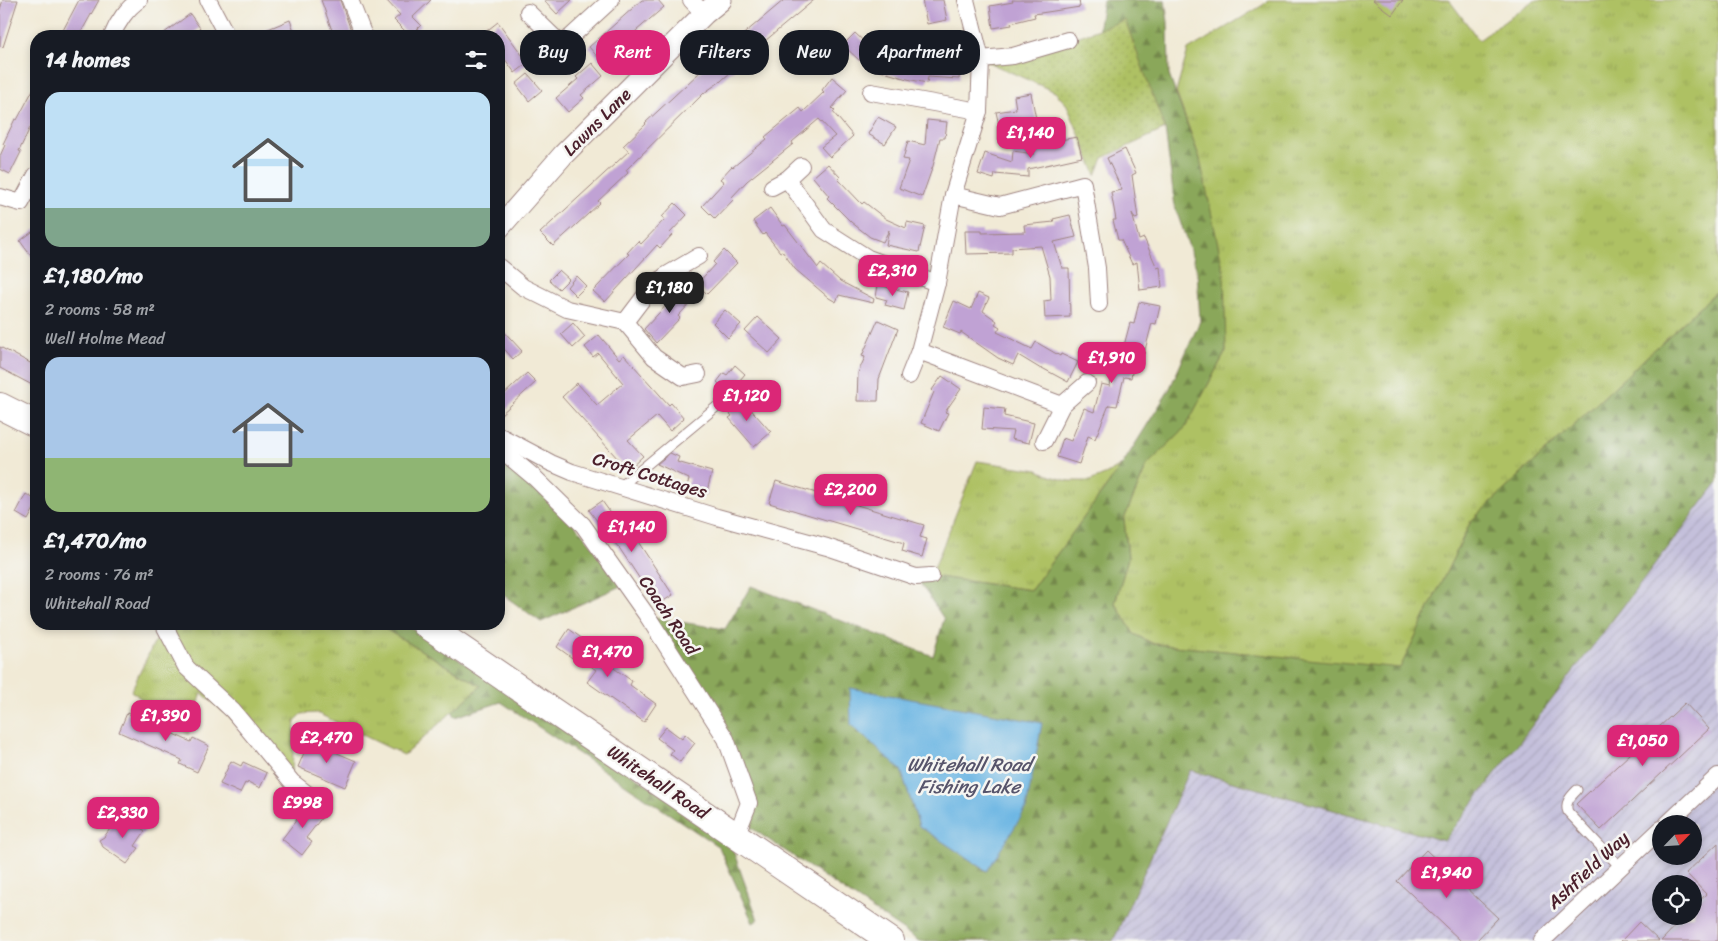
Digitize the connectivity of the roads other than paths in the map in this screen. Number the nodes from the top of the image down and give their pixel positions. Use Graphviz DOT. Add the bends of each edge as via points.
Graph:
graph roads {
  1 [pos="139,0"];
  2 [pos="350,0"];
  3 [pos="611,0"];
  4 [pos="721,0"];
  5 [pos="966,0"];
  6 [pos="211,1"];
  7 [pos="698,7"];
  8 [pos="528,12"];
  9 [pos="114,30"];
  10 [pos="224,30"];
  11 [pos="362,30"];
  12 [pos="1068,40"];
  13 [pos="981,59"];
  14 [pos="871,92"];
  15 [pos="979,111"];
  16 [pos="801,166"];
  17 [pos="787,179"];
  18 [pos="30,186"];
  19 [pos="772,187"];
  20 [pos="953,195"];
  21 [pos="0,197"];
  22 [pos="505,221"];
  23 [pos="700,256"];
  24 [pos="505,272"];
  25 [pos="937,283"];
  26 [pos="1099,304"];
  27 [pos="625,322"];
  28 [pos="919,350"];
  29 [pos="698,374"];
  30 [pos="909,376"];
  31 [pos="1087,383"];
  32 [pos="732,393"];
  33 [pos="1062,405"];
  34 [pos="0,406"];
  35 [pos="30,421"];
  36 [pos="505,439"];
  37 [pos="1044,441"];
  38 [pos="505,453"];
  39 [pos="620,487"];
  40 [pos="931,576"];
  41 [pos="167,630"];
  42 [pos="434,630"];
  43 [pos="1718,776"];
  44 [pos="1577,790"];
  45 [pos="314,799"];
  46 [pos="1677,815"];
  47 [pos="736,836"];
  48 [pos="1652,837"];
  49 [pos="1620,867"];
  50 [pos="890,941"];
  51 [pos="1542,941"];
  1 -- 9 [label="street"];
  2 -- 11 [label="street"];
  3 -- 8 [label="street" via="562,45"];
  4 -- 7 [label="street, Lawns Lane"];
  5 -- 13 [label="street"];
  6 -- 10 [label="street"];
  7 -- 22 [label="street, Lawns Lane"];
  12 -- 13 [label="street" via="1014,56"];
  13 -- 15 [label="street"];
  14 -- 15 [label="street"];
  15 -- 20 [label="street"];
  16 -- 17 [label="street"];
  17 -- 19 [label="street"];
  17 -- 25 [label="street" via="824,230 868,258"];
  18 -- 21 [label="street" via="21,203"];
  20 -- 25 [label="street"];
  20 -- 26 [label="street" via="1000,206 1083,184 1097,268"];
  23 -- 27 [label="street" via="665,276"];
  24 -- 27 [label="street" via="524,287 567,309"];
  25 -- 28 [label="street"];
  27 -- 29 [label="street" via="654,357 683,377"];
  28 -- 30 [label="street"];
  28 -- 33 [label="street"];
  31 -- 33 [label="street"];
  32 -- 39 [label="lane"];
  33 -- 37 [label="street"];
  34 -- 35 [label="main road"];
  36 -- 39 [label="street, Croft Cottages" via="572,472"];
  38 -- 47 [label="street, Coach Road" via="583,525 726,738 748,803"];
  39 -- 40 [label="street, Croft Cottages" via="827,547 916,577"];
  41 -- 45 [label="street" via="186,667 232,711 292,782"];
  42 -- 47 [label="main road, Whitehall Road"];
  43 -- 46 [label="street"];
  44 -- 49 [label="lane" via="1567,803 1568,812"];
  47 -- 50 [label="main road, Whitehall Road"];
  48 -- 49 [label="street, Ashfield Way"];
  49 -- 51 [label="street, Ashfield Way"];
}
